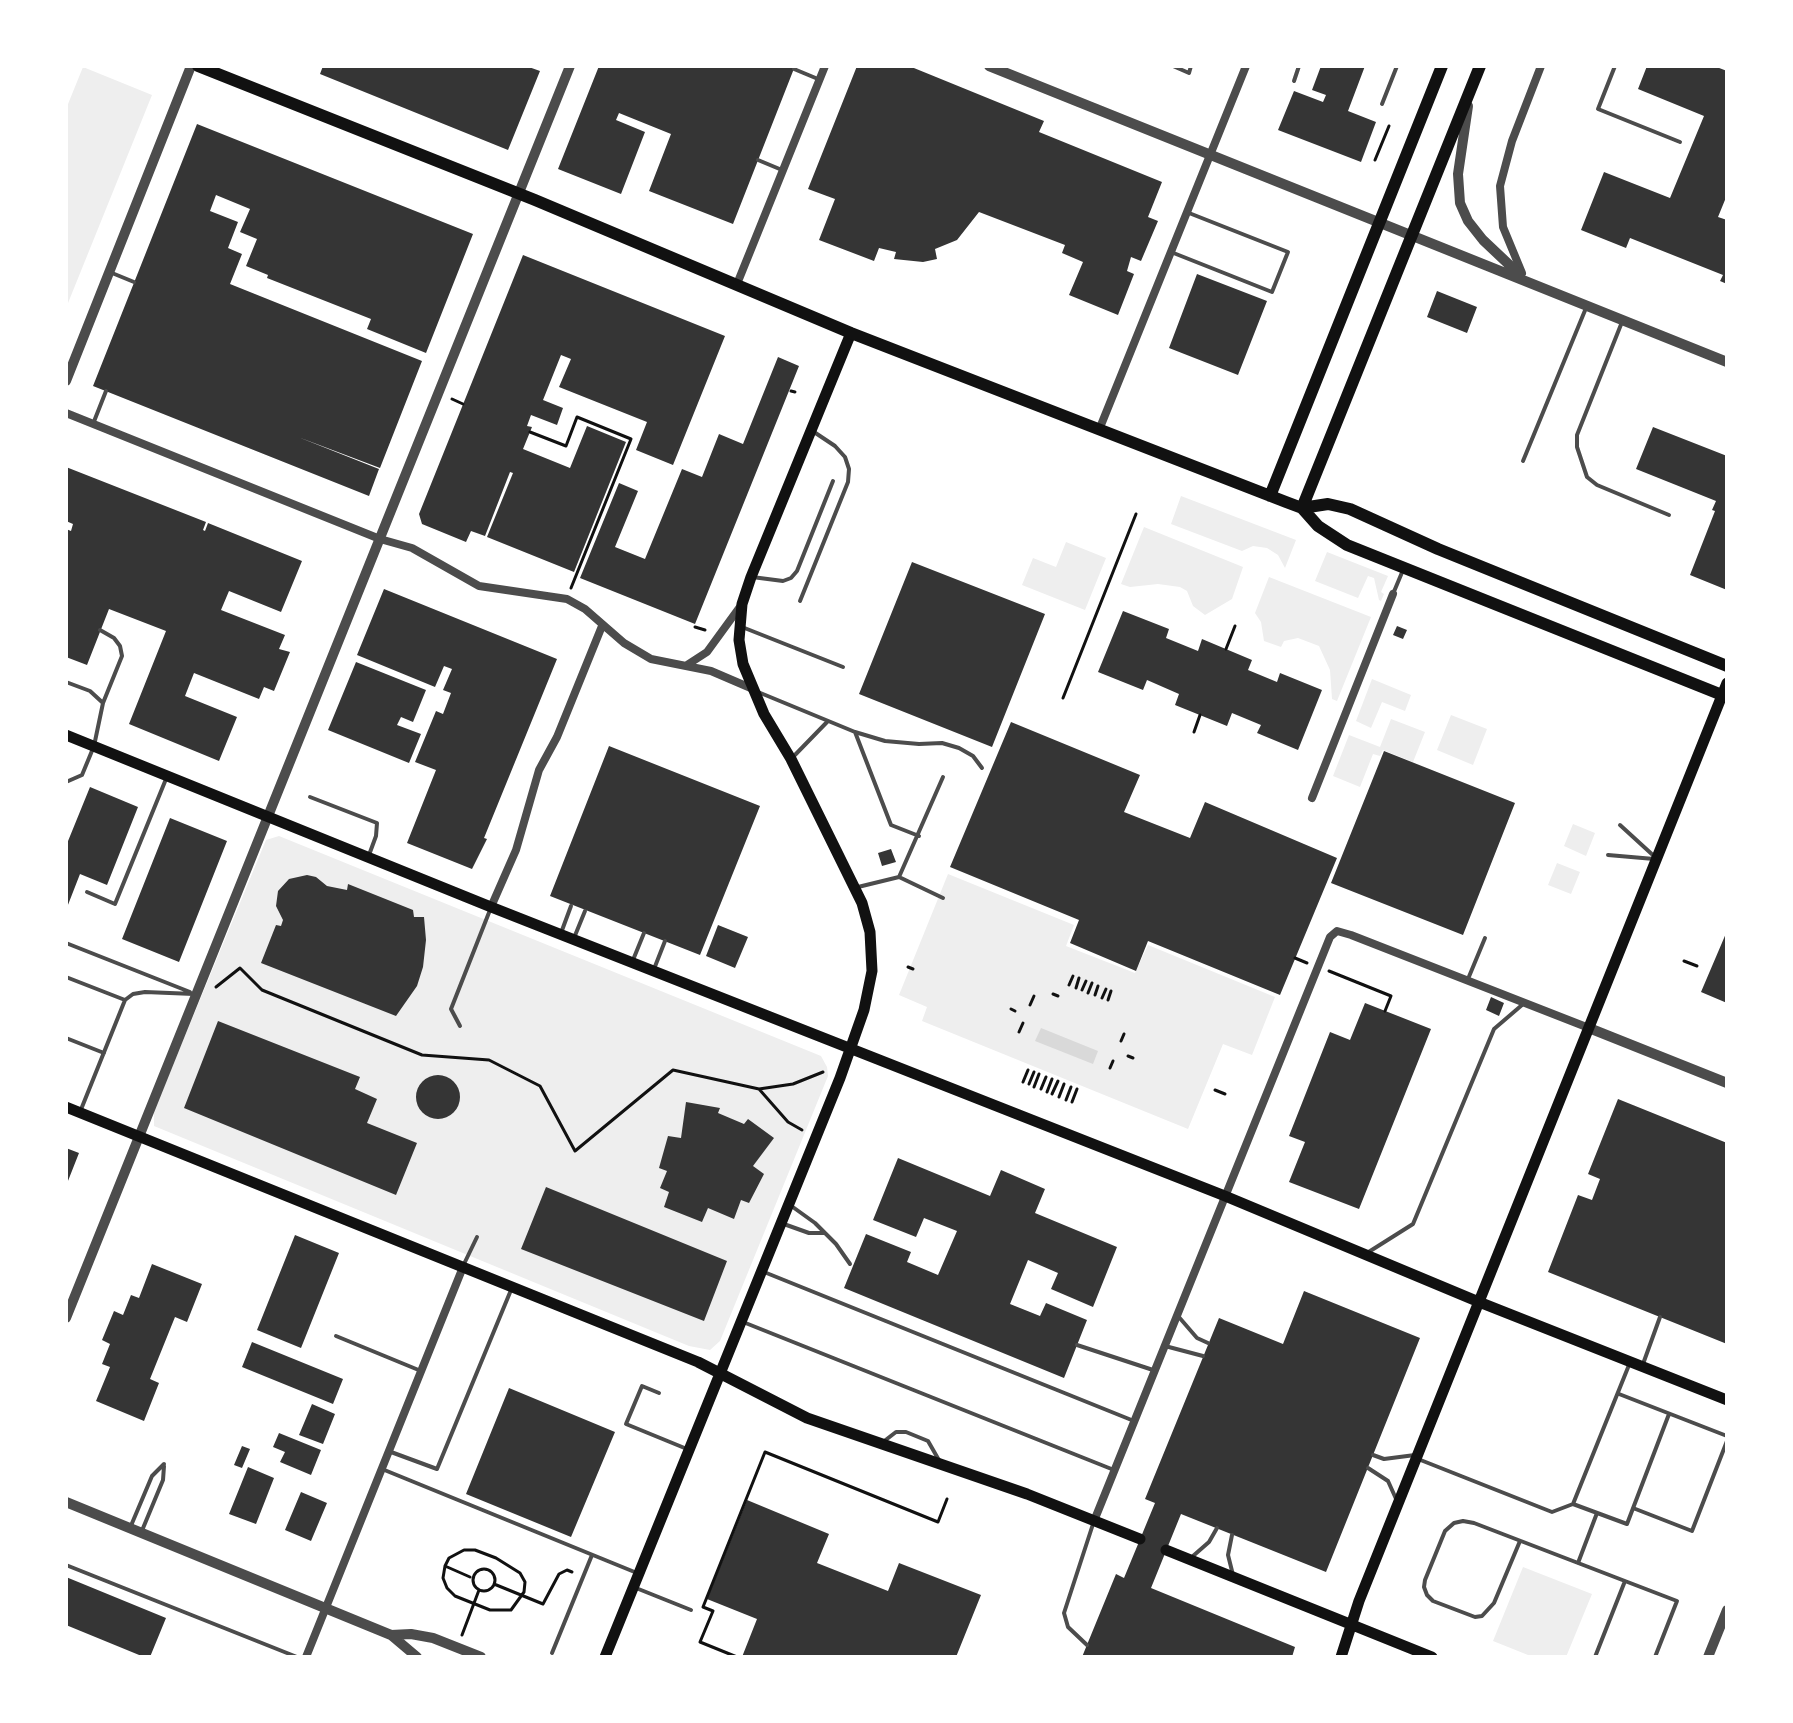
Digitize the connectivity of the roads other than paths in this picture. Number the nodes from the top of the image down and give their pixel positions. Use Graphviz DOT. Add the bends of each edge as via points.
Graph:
graph roads {
  1 [pos="191,66"];
  2 [pos="198,66"];
  3 [pos="570,66"];
  4 [pos="989,66"];
  5 [pos="1173,66"];
  6 [pos="1191,66"];
  7 [pos="1246,66"];
  8 [pos="1299,66"];
  9 [pos="1397,66"];
  10 [pos="1442,66"];
  11 [pos="1480,66"];
  12 [pos="1541,66"];
  13 [pos="1615,66"];
  14 [pos="823,67"];
  15 [pos="794,69"];
  16 [pos="820,80"];
  17 [pos="1294,81"];
  18 [pos="1471,90"];
  19 [pos="1382,104"];
  20 [pos="1680,142"];
  21 [pos="1210,154"];
  22 [pos="758,160"];
  23 [pos="783,171"];
  24 [pos="518,193"];
  25 [pos="1186,212"];
  26 [pos="1380,222"];
  27 [pos="1413,235"];
  28 [pos="1170,252"];
  29 [pos="110,272"];
  30 [pos="1527,281"];
  31 [pos="134,282"];
  32 [pos="737,284"];
  33 [pos="1587,305"];
  34 [pos="1623,320"];
  35 [pos="851,333"];
  36 [pos="1727,362"];
  37 [pos="66,381"];
  38 [pos="106,391"];
  39 [pos="66,413"];
  40 [pos="93,424"];
  41 [pos="812,430"];
  42 [pos="1099,430"];
  43 [pos="1523,461"];
  44 [pos="833,481"];
  45 [pos="1270,496"];
  46 [pos="1302,508"];
  47 [pos="1669,515"];
  48 [pos="380,539"];
  49 [pos="1403,568"];
  50 [pos="751,577"];
  51 [pos="1393,594"];
  52 [pos="800,601"];
  53 [pos="742,604"];
  54 [pos="602,626"];
  55 [pos="740,627"];
  56 [pos="100,630"];
  57 [pos="687,665"];
  58 [pos="1727,666"];
  59 [pos="843,667"];
  60 [pos="66,682"];
  61 [pos="753,689"];
  62 [pos="1725,692"];
  63 [pos="103,703"];
  64 [pos="828,721"];
  65 [pos="855,732"];
  66 [pos="66,735"];
  67 [pos="94,746"];
  68 [pos="791,759"];
  69 [pos="982,768"];
  70 [pos="167,776"];
  71 [pos="943,777"];
  72 [pos="66,782"];
  73 [pos="310,797"];
  74 [pos="1312,798"];
  75 [pos="268,817"];
  76 [pos="1620,825"];
  77 [pos="919,836"];
  78 [pos="1608,855"];
  79 [pos="368,857"];
  80 [pos="1656,859"];
  81 [pos="899,877"];
  82 [pos="855,887"];
  83 [pos="87,892"];
  84 [pos="943,898"];
  85 [pos="571,906"];
  86 [pos="491,907"];
  87 [pos="585,911"];
  88 [pos="644,933"];
  89 [pos="560,935"];
  90 [pos="1485,938"];
  91 [pos="573,940"];
  92 [pos="665,941"];
  93 [pos="66,943"];
  94 [pos="631,963"];
  95 [pos="653,971"];
  96 [pos="66,977"];
  97 [pos="1467,981"];
  98 [pos="196,995"];
  99 [pos="125,1000"];
  100 [pos="1524,1003"];
  101 [pos="460,1026"];
  102 [pos="1589,1028"];
  103 [pos="66,1038"];
  104 [pos="850,1050"];
  105 [pos="104,1053"];
  106 [pos="1727,1083"];
  107 [pos="66,1107"];
  108 [pos="80,1113"];
  109 [pos="139,1137"];
  110 [pos="1225,1196"];
  111 [pos="789,1204"];
  112 [pos="781,1223"];
  113 [pos="825,1233"];
  114 [pos="477,1237"];
  115 [pos="1364,1254"];
  116 [pos="850,1264"];
  117 [pos="463,1267"];
  118 [pos="762,1271"];
  119 [pos="513,1287"];
  120 [pos="1479,1302"];
  121 [pos="1177,1315"];
  122 [pos="1660,1317"];
  123 [pos="66,1318"];
  124 [pos="741,1322"];
  125 [pos="336,1336"];
  126 [pos="1208,1343"];
  127 [pos="1077,1345"];
  128 [pos="1165,1346"];
  129 [pos="1203,1356"];
  130 [pos="1636,1364"];
  131 [pos="421,1371"];
  132 [pos="1155,1371"];
  133 [pos="720,1373"];
  134 [pos="659,1393"];
  135 [pos="1619,1394"];
  136 [pos="1727,1400"];
  137 [pos="1669,1414"];
  138 [pos="1135,1421"];
  139 [pos="1727,1438"];
  140 [pos="881,1444"];
  141 [pos="689,1450"];
  142 [pos="389,1451"];
  143 [pos="1373,1455"];
  144 [pos="1417,1457"];
  145 [pos="941,1464"];
  146 [pos="1368,1468"];
  147 [pos="381,1469"];
  148 [pos="1115,1470"];
  149 [pos="66,1502"];
  150 [pos="1398,1503"];
  151 [pos="1573,1504"];
  152 [pos="1633,1508"];
  153 [pos="1597,1513"];
  154 [pos="1094,1521"];
  155 [pos="1217,1528"];
  156 [pos="135,1531"];
  157 [pos="1232,1535"];
  158 [pos="1140,1539"];
  159 [pos="1520,1541"];
  160 [pos="1166,1550"];
  161 [pos="592,1554"];
  162 [pos="1188,1559"];
  163 [pos="1578,1563"];
  164 [pos="66,1565"];
  165 [pos="639,1573"];
  166 [pos="1233,1577"];
  167 [pos="1625,1581"];
  168 [pos="634,1587"];
  169 [pos="325,1608"];
  170 [pos="691,1610"];
  171 [pos="1727,1610"];
  172 [pos="1352,1625"];
  173 [pos="391,1635"];
  174 [pos="1087,1645"];
  175 [pos="552,1653"];
  176 [pos="297,1657"];
  177 [pos="306,1657"];
  178 [pos="417,1657"];
  179 [pos="481,1657"];
  180 [pos="605,1657"];
  181 [pos="1341,1657"];
  182 [pos="1432,1657"];
  183 [pos="1595,1657"];
  184 [pos="1655,1657"];
  185 [pos="1708,1657"];
  1 -- 29 [label="street"];
  2 -- 24 [label="main road"];
  3 -- 24 [label="street"];
  4 -- 21 [label="street"];
  5 -- 6 [label="lane" via="1189,73"];
  7 -- 21 [label="street"];
  8 -- 17 [label="lane"];
  9 -- 19 [label="lane"];
  10 -- 26 [label="main road"];
  11 -- 18 [label="main road"];
  12 -- 30 [label="street" via="1500,186 1504,233"];
  13 -- 20 [label="lane" via="1598,109"];
  14 -- 16 [label="street"];
  15 -- 16 [label="lane"];
  16 -- 23 [label="street"];
  18 -- 27 [label="main road"];
  18 -- 30 [label="street" via="1458,174 1460,203 1483,240"];
  21 -- 25 [label="street"];
  21 -- 26 [label="street"];
  22 -- 23 [label="lane"];
  23 -- 32 [label="street"];
  24 -- 32 [label="main road"];
  24 -- 48 [label="street"];
  25 -- 28 [label="street"];
  25 -- 28 [label="lane" via="1288,252 1272,292"];
  26 -- 27 [label="street"];
  26 -- 45 [label="main road"];
  27 -- 30 [label="street"];
  27 -- 46 [label="main road"];
  28 -- 42 [label="street"];
  29 -- 31 [label="lane"];
  29 -- 37 [label="street"];
  30 -- 33 [label="street"];
  32 -- 35 [label="main road"];
  33 -- 34 [label="street"];
  33 -- 43 [label="lane"];
  34 -- 36 [label="street"];
  34 -- 47 [label="lane" via="1577,435 1577,447 1587,477 1597,485"];
  35 -- 41 [label="main road"];
  35 -- 42 [label="main road"];
  38 -- 40 [label="lane"];
  39 -- 40 [label="street"];
  40 -- 48 [label="street"];
  41 -- 50 [label="main road"];
  41 -- 52 [label="lane" via="835,446 849,469"];
  42 -- 45 [label="main road"];
  44 -- 50 [label="lane" via="797,571 783,581"];
  45 -- 46 [label="main road"];
  46 -- 49 [label="main road" via="1336,540"];
  46 -- 58 [label="main road" via="1328,504 1350,509"];
  48 -- 54 [label="street" via="412,548 479,586 567,599"];
  48 -- 75 [label="street"];
  49 -- 51 [label="lane"];
  49 -- 62 [label="main road"];
  50 -- 53 [label="main road"];
  51 -- 74 [label="street"];
  53 -- 55 [label="main road"];
  53 -- 57 [label="street" via="707,652"];
  54 -- 57 [label="street" via="651,659"];
  54 -- 86 [label="street" via="539,770 516,850"];
  55 -- 59 [label="lane"];
  55 -- 61 [label="main road" via="743,664"];
  56 -- 63 [label="lane" via="114,638 122,656"];
  57 -- 61 [label="street"];
  60 -- 63 [label="lane" via="90,691"];
  61 -- 64 [label="lane"];
  61 -- 68 [label="main road"];
  62 -- 80 [label="main road"];
  63 -- 67 [label="lane"];
  64 -- 65 [label="lane"];
  64 -- 68 [label="lane"];
  65 -- 69 [label="lane" via="885,741 942,743 973,756"];
  65 -- 77 [label="lane" via="891,825"];
  66 -- 67 [label="main road"];
  67 -- 70 [label="main road"];
  67 -- 72 [label="lane" via="82,775"];
  68 -- 82 [label="main road"];
  70 -- 75 [label="main road"];
  70 -- 83 [label="lane" via="115,904"];
  71 -- 77 [label="lane"];
  73 -- 79 [label="lane" via="377,823"];
  75 -- 79 [label="main road"];
  75 -- 98 [label="street"];
  76 -- 80 [label="lane"];
  77 -- 81 [label="lane"];
  78 -- 80 [label="lane"];
  79 -- 86 [label="main road"];
  80 -- 102 [label="main road"];
  81 -- 82 [label="lane"];
  81 -- 84 [label="lane"];
  82 -- 104 [label="main road" via="870,932 872,971"];
  85 -- 89 [label="lane"];
  86 -- 89 [label="main road"];
  86 -- 101 [label="lane" via="451,1009"];
  87 -- 91 [label="lane"];
  88 -- 94 [label="lane"];
  89 -- 91 [label="main road"];
  90 -- 97 [label="lane"];
  91 -- 94 [label="main road"];
  92 -- 95 [label="lane"];
  93 -- 98 [label="lane"];
  94 -- 95 [label="main road"];
  95 -- 104 [label="main road"];
  96 -- 99 [label="lane"];
  97 -- 100 [label="street"];
  97 -- 110 [label="street" via="1337,931 1330,937"];
  98 -- 99 [label="lane" via="145,992"];
  98 -- 109 [label="street"];
  99 -- 105 [label="lane"];
  100 -- 102 [label="street"];
  100 -- 115 [label="lane" via="1494,1029 1413,1224"];
  102 -- 106 [label="street"];
  102 -- 120 [label="main road"];
  103 -- 105 [label="lane"];
  104 -- 110 [label="main road"];
  104 -- 111 [label="main road"];
  105 -- 108 [label="lane"];
  107 -- 108 [label="main road"];
  108 -- 109 [label="main road"];
  109 -- 117 [label="main road"];
  109 -- 123 [label="street"];
  110 -- 115 [label="main road"];
  110 -- 121 [label="street"];
  111 -- 112 [label="main road"];
  111 -- 113 [label="lane"];
  112 -- 113 [label="lane"];
  112 -- 118 [label="main road"];
  113 -- 116 [label="lane"];
  114 -- 117 [label="lane"];
  115 -- 120 [label="main road"];
  117 -- 119 [label="main road"];
  117 -- 131 [label="street"];
  118 -- 124 [label="main road"];
  118 -- 138 [label="lane"];
  119 -- 133 [label="main road"];
  119 -- 142 [label="lane" via="437,1469"];
  120 -- 130 [label="main road"];
  120 -- 144 [label="main road"];
  121 -- 126 [label="lane"];
  121 -- 128 [label="street"];
  122 -- 130 [label="lane"];
  124 -- 133 [label="main road"];
  124 -- 148 [label="lane"];
  125 -- 131 [label="lane"];
  127 -- 132 [label="lane"];
  128 -- 129 [label="lane"];
  128 -- 132 [label="street"];
  130 -- 135 [label="lane"];
  130 -- 136 [label="main road"];
  131 -- 142 [label="street"];
  132 -- 138 [label="street"];
  133 -- 140 [label="main road" via="807,1418"];
  133 -- 141 [label="main road"];
  134 -- 141 [label="lane" via="642,1386 626,1424"];
  135 -- 137 [label="lane"];
  135 -- 151 [label="lane"];
  137 -- 139 [label="lane"];
  137 -- 152 [label="lane"];
  138 -- 148 [label="street"];
  139 -- 152 [label="lane" via="1692,1531"];
  140 -- 145 [label="main road"];
  140 -- 145 [label="lane" via="896,1432 906,1432 928,1441"];
  141 -- 165 [label="main road"];
  142 -- 147 [label="street"];
  143 -- 144 [label="lane"];
  144 -- 150 [label="main road"];
  144 -- 151 [label="lane" via="1552,1512"];
  145 -- 154 [label="main road"];
  146 -- 150 [label="lane" via="1388,1481"];
  147 -- 161 [label="lane"];
  147 -- 169 [label="street"];
  148 -- 154 [label="street"];
  149 -- 156 [label="street"];
  150 -- 172 [label="main road"];
  151 -- 153 [label="lane"];
  152 -- 153 [label="lane" via="1627,1524"];
  153 -- 163 [label="lane"];
  154 -- 158 [label="main road"];
  154 -- 174 [label="lane" via="1064,1613 1068,1627"];
  155 -- 162 [label="lane"];
  156 -- 156 [label="lane" via="163,1480 164,1464 152,1476"];
  156 -- 169 [label="street"];
  157 -- 166 [label="lane" via="1228,1555"];
  159 -- 159 [label="lane" via="1494,1603 1482,1616 1427,1595 1425,1580 1445,1531 1454,1523 1474,1523"];
  159 -- 163 [label="lane"];
  160 -- 162 [label="main road"];
  161 -- 165 [label="lane"];
  161 -- 175 [label="lane"];
  162 -- 166 [label="main road"];
  163 -- 167 [label="lane"];
  164 -- 176 [label="lane"];
  165 -- 168 [label="main road"];
  166 -- 172 [label="main road"];
  167 -- 183 [label="lane"];
  167 -- 184 [label="lane" via="1677,1601"];
  168 -- 170 [label="lane"];
  168 -- 180 [label="main road"];
  169 -- 173 [label="street"];
  169 -- 177 [label="street"];
  171 -- 185 [label="street"];
  172 -- 181 [label="main road"];
  172 -- 182 [label="main road"];
  173 -- 178 [label="street"];
  173 -- 179 [label="street" via="433,1638"];
}
